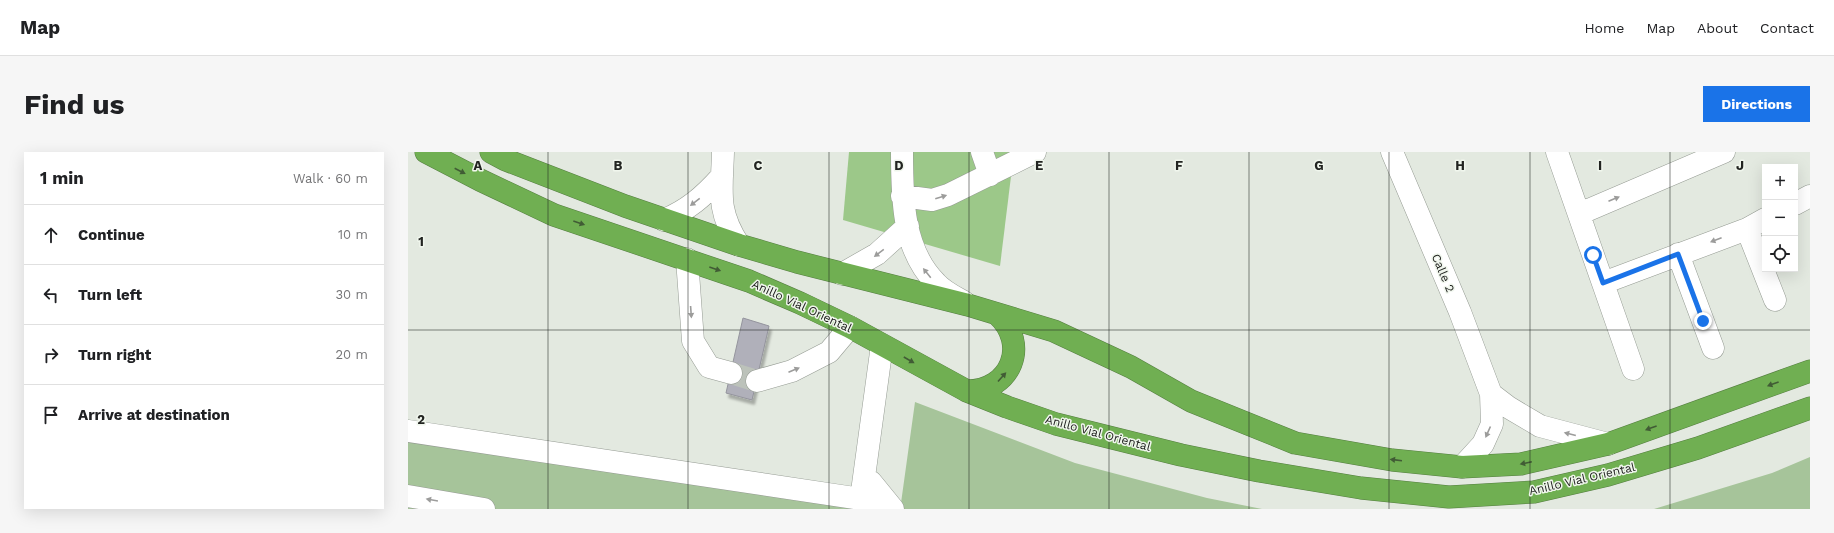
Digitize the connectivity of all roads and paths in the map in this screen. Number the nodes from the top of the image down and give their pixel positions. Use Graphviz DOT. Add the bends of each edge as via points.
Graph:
graph roads {
  1 [pos="426,152"];
  2 [pos="491,152"];
  3 [pos="723,152"];
  4 [pos="902,152"];
  5 [pos="982,152"];
  6 [pos="1035,152"];
  7 [pos="1392,152"];
  8 [pos="1557,152"];
  9 [pos="1724,152"];
  10 [pos="990,175"];
  11 [pos="721,177"];
  12 [pos="902,196"];
  13 [pos="1810,196"];
  14 [pos="1798,202"];
  15 [pos="1579,214"];
  16 [pos="664,220"];
  17 [pos="1756,224"];
  18 [pos="908,226"];
  19 [pos="739,245"];
  20 [pos="1678,254"];
  21 [pos="687,259"];
  22 [pos="842,274"];
  23 [pos="1603,283"];
  24 [pos="1775,300"];
  25 [pos="968,305"];
  26 [pos="997,314"];
  27 [pos="850,327"];
  28 [pos="882,345"];
  29 [pos="1713,348"];
  30 [pos="1633,369"];
  31 [pos="1810,371"];
  32 [pos="731,373"];
  33 [pos="757,381"];
  34 [pos="967,391"];
  35 [pos="1491,394"];
  36 [pos="1810,408"];
  37 [pos="408,430"];
  38 [pos="1608,444"];
  39 [pos="1462,467"];
  40 [pos="408,496"];
  41 [pos="875,503"];
  42 [pos="484,509"];
  1 -- 21 [label="highway, Anillo Vial Oriental, one-way" via="554,215"];
  2 -- 16 [label="highway"];
  3 -- 11 [label="street"];
  4 -- 12 [label="street"];
  5 -- 10 [label="street"];
  6 -- 10 [label="street"];
  7 -- 35 [label="street, Calle 2" via="1460,312"];
  8 -- 15 [label="street"];
  15 -- 9 [label="street, one-way"];
  12 -- 10 [label="street, one-way" via="932,200"];
  11 -- 16 [label="street, one-way" via="702,198"];
  11 -- 19 [label="street" via="722,210"];
  12 -- 18 [label="street"];
  13 -- 14 [label="street"];
  15 -- 23 [label="street"];
  16 -- 19 [label="highway"];
  17 -- 20 [label="street, one-way"];
  17 -- 24 [label="street"];
  18 -- 22 [label="street, one-way" via="877,254"];
  25 -- 18 [label="street, one-way" via="937,285 924,270 911,242"];
  19 -- 22 [label="highway"];
  20 -- 23 [label="street"];
  20 -- 29 [label="street"];
  21 -- 27 [label="highway, Anillo Vial Oriental, one-way" via="749,281"];
  21 -- 32 [label="street, one-way" via="693,341 709,367"];
  22 -- 25 [label="highway"];
  23 -- 30 [label="street"];
  25 -- 26 [label="highway"];
  34 -- 26 [label="highway, one-way" via="982,390 996,383 1011,364 1014,348 1011,333"];
  39 -- 26 [label="highway, one-way" via="1392,460 1295,443 1190,401 1131,367 1054,331"];
  27 -- 28 [label="highway, Anillo Vial Oriental"];
  33 -- 27 [label="street, one-way" via="792,371 829,352"];
  28 -- 34 [label="highway, Anillo Vial Oriental, one-way"];
  28 -- 41 [label="street" via="865,473"];
  31 -- 38 [label="highway, one-way"];
  34 -- 36 [label="highway, Anillo Vial Oriental" via="1056,424 1189,456 1258,471 1361,488 1449,497 1534,492 1608,475 1698,448"];
  38 -- 35 [label="street, one-way" via="1540,426"];
  35 -- 39 [label="street, Calle 2, one-way" via="1492,424 1483,444"];
  37 -- 41 [label="street"];
  38 -- 39 [label="highway, one-way" via="1521,464"];
  42 -- 40 [label="street, one-way"];
}
